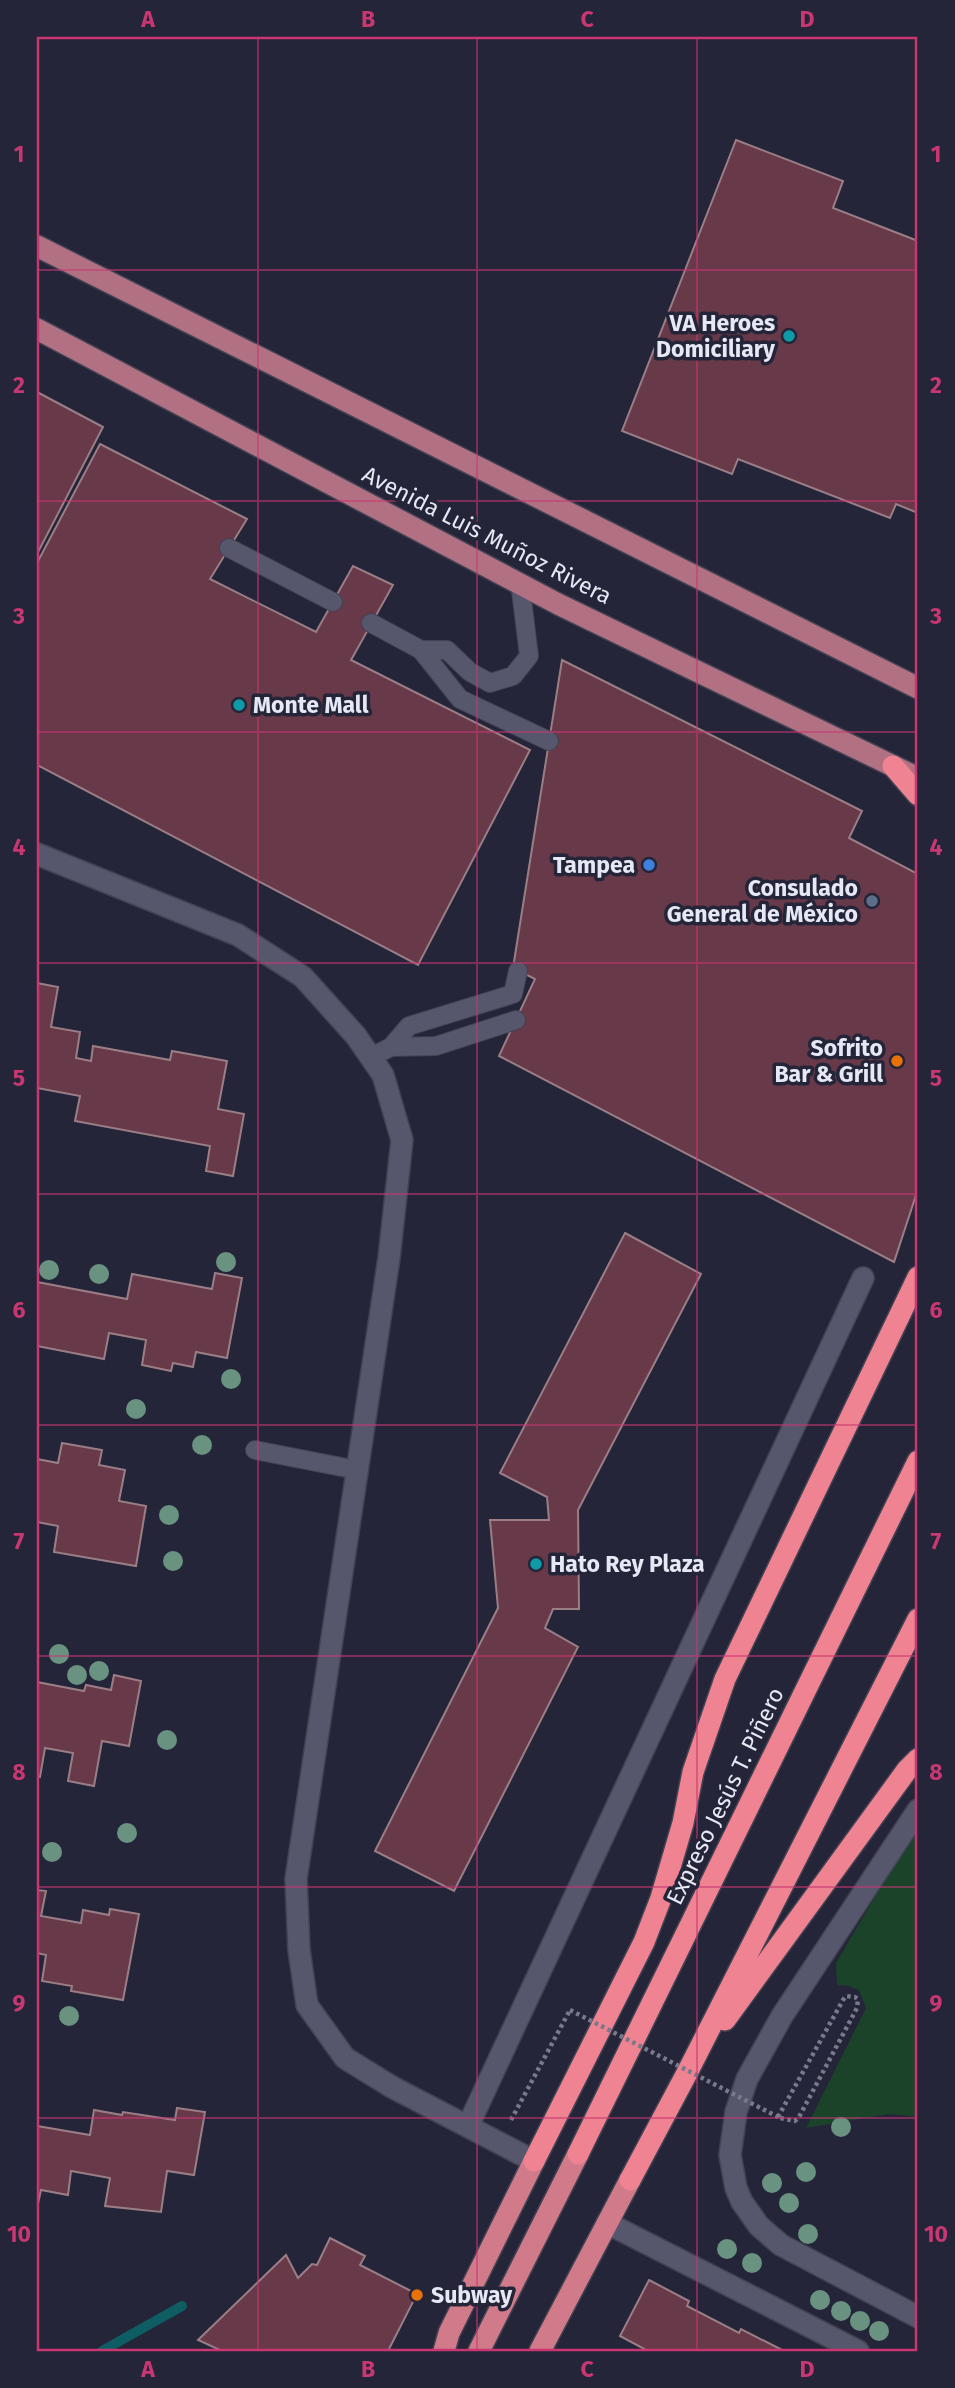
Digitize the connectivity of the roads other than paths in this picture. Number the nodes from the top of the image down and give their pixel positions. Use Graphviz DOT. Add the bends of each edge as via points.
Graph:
graph roads {
  1 [pos="37,246"];
  2 [pos="37,329"];
  3 [pos="229,548"];
  4 [pos="520,583"];
  5 [pos="333,602"];
  6 [pos="371,623"];
  7 [pos="421,650"];
  8 [pos="918,688"];
  9 [pos="549,741"];
  10 [pos="893,766"];
  11 [pos="918,778"];
  12 [pos="918,795"];
  13 [pos="37,854"];
  14 [pos="518,971"];
  15 [pos="516,1020"];
  16 [pos="391,1047"];
  17 [pos="371,1057"];
  18 [pos="918,1278"];
  19 [pos="863,1279"];
  20 [pos="254,1450"];
  21 [pos="918,1461"];
  22 [pos="357,1470"];
  23 [pos="918,1619"];
  24 [pos="918,1759"];
  25 [pos="918,1810"];
  26 [pos="687,2073"];
  27 [pos="468,2126"];
  28 [pos="534,2161"];
  29 [pos="607,2223"];
  30 [pos="918,2318"];
  31 [pos="444,2351"];
  32 [pos="479,2351"];
  33 [pos="540,2351"];
  34 [pos="858,2351"];
  1 -- 8 [label="main road"];
  2 -- 4 [label="main road, Avenida Luis Muñoz Rivera"];
  3 -- 5 [label="lane"];
  4 -- 7 [label="lane" via="529,656 513,676 490,683 447,650"];
  4 -- 10 [label="main road, Avenida Luis Muñoz Rivera"];
  6 -- 7 [label="lane"];
  7 -- 9 [label="lane" via="460,699"];
  10 -- 11 [label="main road, Avenida Luis Muñoz Rivera"];
  10 -- 12 [label="highway"];
  13 -- 17 [label="street" via="238,934 303,977"];
  14 -- 16 [label="lane" via="513,994 410,1027"];
  15 -- 16 [label="lane" via="436,1046"];
  16 -- 17 [label="lane"];
  17 -- 22 [label="street" via="383,1075 402,1140"];
  18 -- 28 [label="highway" via="725,1679 644,1942"];
  19 -- 27 [label="street"];
  20 -- 22 [label="lane"];
  21 -- 32 [label="highway, Expreso Jesús T. Piñero"];
  22 -- 27 [label="street" via="296,1879 306,2006 345,2059"];
  23 -- 26 [label="highway"];
  24 -- 26 [label="highway"];
  25 -- 30 [label="street" via="782,2016 747,2079 736,2112 730,2155 736,2188 759,2226 781,2245"];
  26 -- 29 [label="highway"];
  27 -- 28 [label="street"];
  28 -- 31 [label="highway"];
  29 -- 33 [label="highway"];
  29 -- 34 [label="street"];
}
